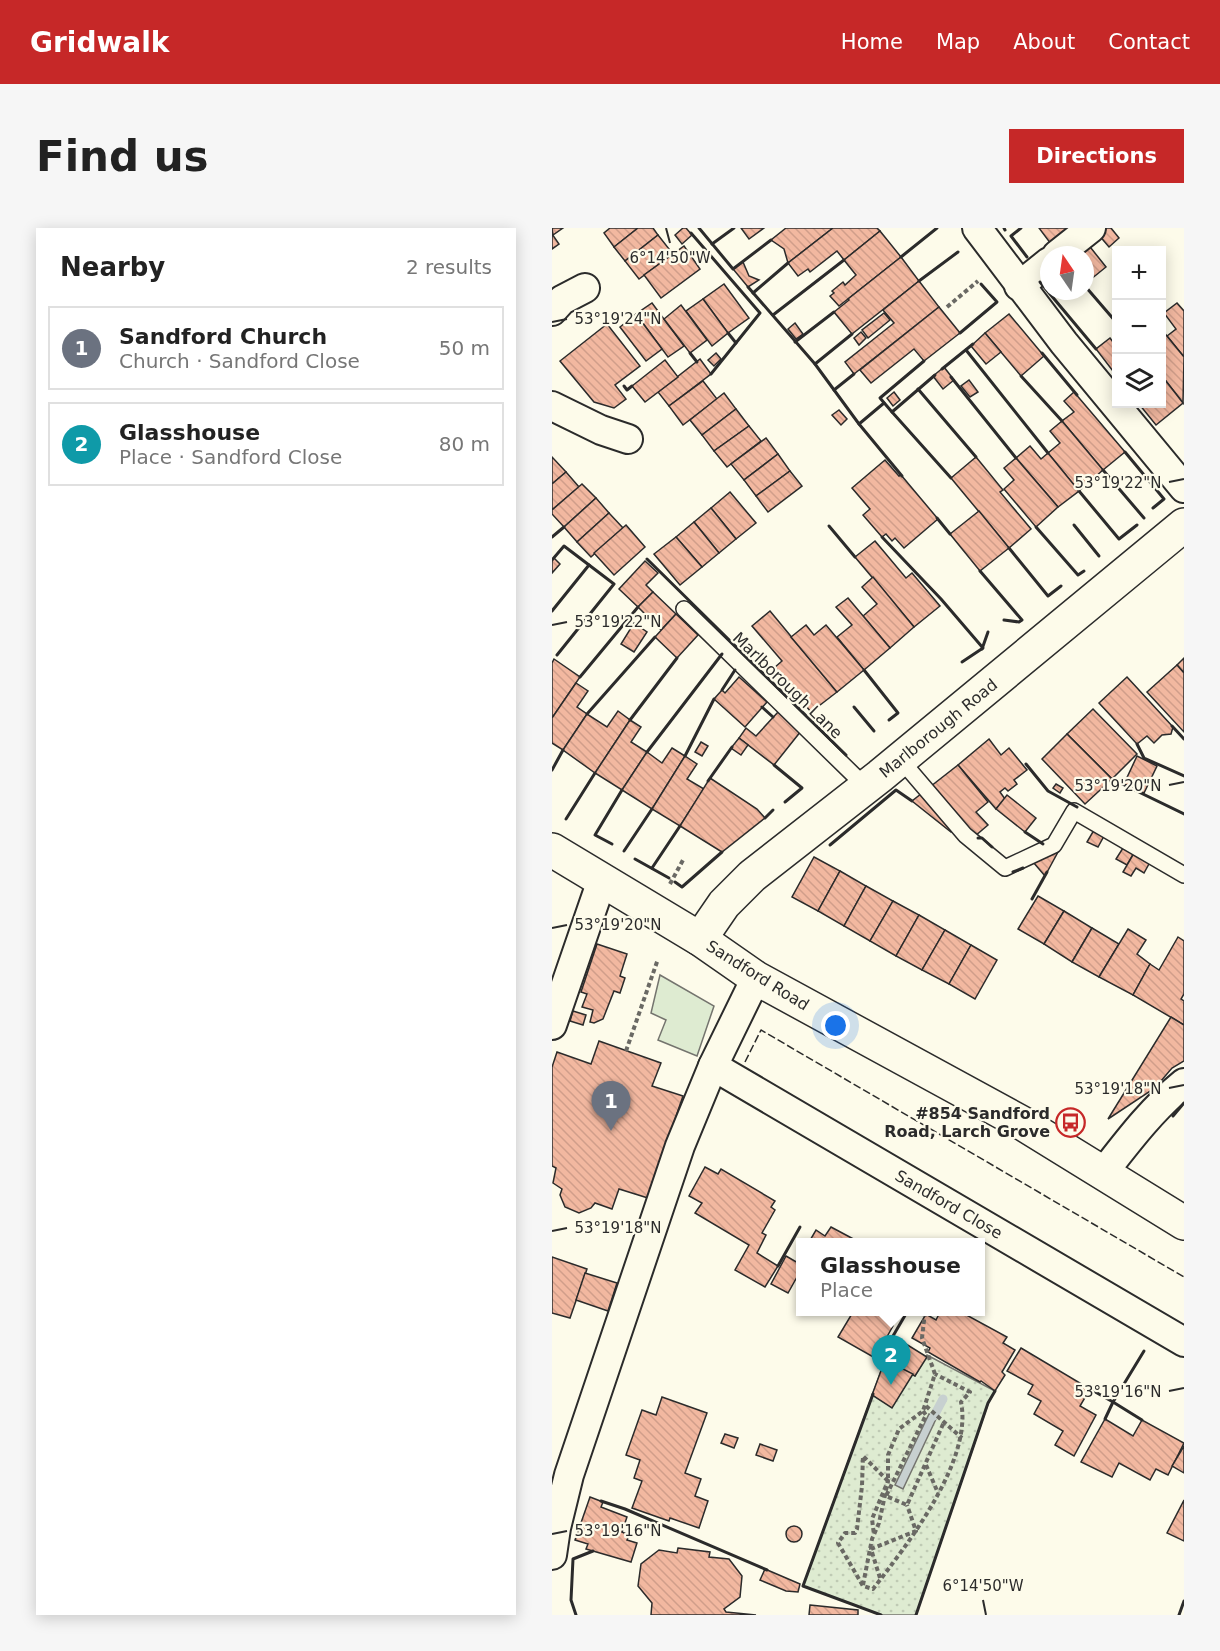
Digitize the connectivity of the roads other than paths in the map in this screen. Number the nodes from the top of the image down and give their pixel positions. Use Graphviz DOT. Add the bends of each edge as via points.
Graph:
graph roads {
  1 [pos="977,228"];
  2 [pos="1090,228"];
  3 [pos="1068,246"];
  4 [pos="1040,269"];
  5 [pos="1019,286"];
  6 [pos="585,288"];
  7 [pos="552,311"];
  8 [pos="552,406"];
  9 [pos="628,439"];
  10 [pos="1184,488"];
  11 [pos="1184,525"];
  12 [pos="684,609"];
  13 [pos="900,759"];
  14 [pos="866,787"];
  15 [pos="552,850"];
  16 [pos="1184,875"];
  17 [pos="602,880"];
  18 [pos="700,939"];
  19 [pos="756,978"];
  20 [pos="552,1025"];
  21 [pos="713,1066"];
  22 [pos="1184,1083"];
  23 [pos="1102,1173"];
  24 [pos="1184,1223"];
  25 [pos="1184,1342"];
  26 [pos="552,1555"];
  1 -- 5 [label="street"];
  2 -- 3 [label="street"];
  4 -- 5 [label="street"];
  5 -- 10 [label="street"];
  6 -- 7 [label="street" via="562,300"];
  8 -- 9 [label="street"];
  11 -- 13 [label="main road, Marlborough Road"];
  12 -- 14 [label="lane, Marlborough Lane"];
  13 -- 14 [label="main road, Marlborough Road"];
  13 -- 16 [label="lane" via="965,835 1005,868 1054,845 1074,811"];
  14 -- 18 [label="main road, Marlborough Road" via="752,876 724,904"];
  15 -- 17 [label="main road, Sandford Road"];
  17 -- 18 [label="main road, Sandford Road"];
  17 -- 20 [label="street"];
  18 -- 19 [label="main road, Sandford Road"];
  19 -- 21 [label="street"];
  19 -- 23 [label="main road, Sandford Road" via="1022,1123"];
  21 -- 25 [label="street, Sandford Close"];
  21 -- 26 [label="street" via="680,1146 569,1475"];
  22 -- 23 [label="street" via="1131,1136"];
  23 -- 24 [label="main road, Sandford Road"];
}
